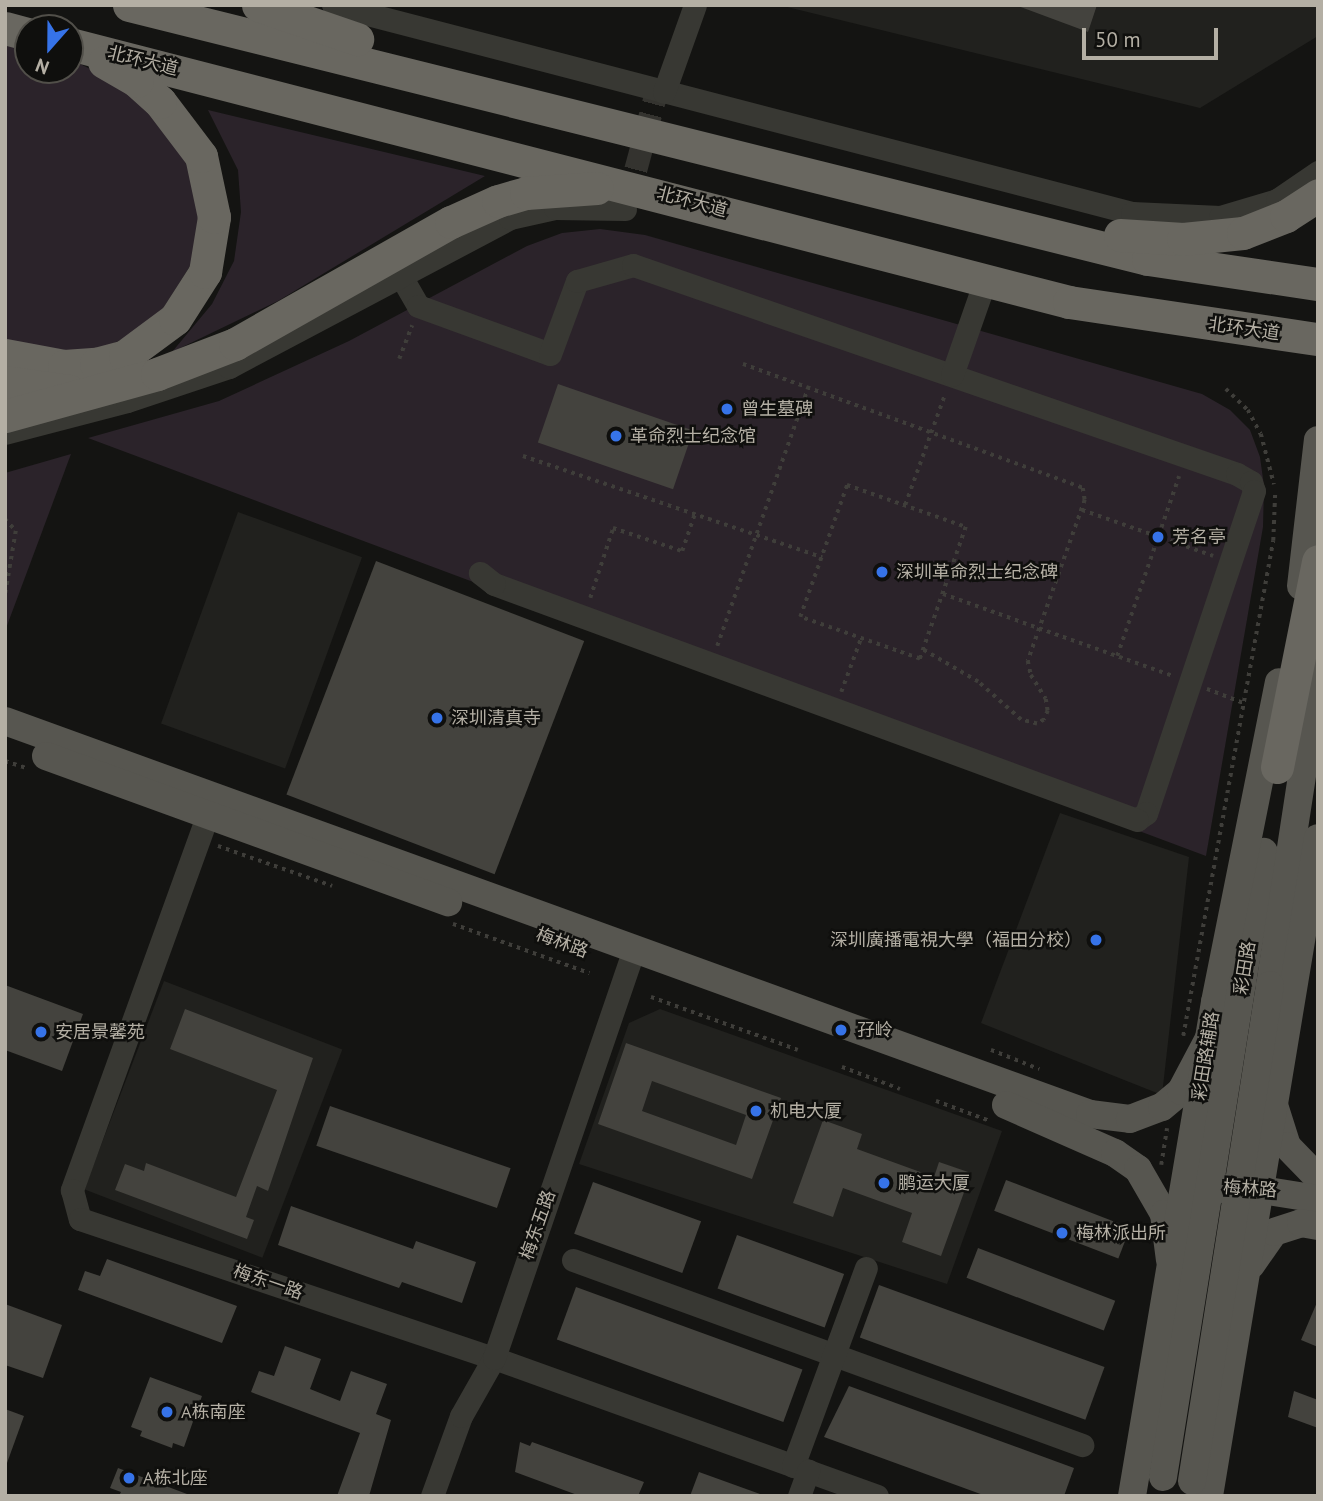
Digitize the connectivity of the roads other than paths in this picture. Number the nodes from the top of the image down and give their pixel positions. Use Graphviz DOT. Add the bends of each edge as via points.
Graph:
graph roads {
  1 [pos="130,5"];
  2 [pos="258,5"];
  3 [pos="333,5"];
  4 [pos="695,5"];
  5 [pos="84,47"];
  6 [pos="84,51"];
  7 [pos="664,92"];
  8 [pos="612,122"];
  9 [pos="1318,172"];
  10 [pos="653,191"];
  11 [pos="1318,195"];
  12 [pos="625,209"];
  13 [pos="1020,226"];
  14 [pos="402,278"];
  15 [pos="985,281"];
  16 [pos="1318,285"];
  17 [pos="1318,339"];
  18 [pos="5,355"];
  19 [pos="952,375"];
  20 [pos="5,382"];
  21 [pos="110,388"];
  22 [pos="5,416"];
  23 [pos="5,433"];
  24 [pos="1318,440"];
  25 [pos="1318,561"];
  26 [pos="480,573"];
  27 [pos="1295,620"];
  28 [pos="1318,672"];
  29 [pos="5,721"];
  30 [pos="5,741"];
  31 [pos="1277,767"];
  32 [pos="1318,782"];
  33 [pos="211,807"];
  34 [pos="1316,844"];
  35 [pos="631,958"];
  36 [pos="1208,1040"];
  37 [pos="1273,1090"];
  38 [pos="1025,1102"];
  39 [pos="1194,1130"];
  40 [pos="1265,1135"];
  41 [pos="1318,1178"];
  42 [pos="1260,1188"];
  43 [pos="1182,1193"];
  44 [pos="1318,1199"];
  45 [pos="1318,1226"];
  46 [pos="573,1259"];
  47 [pos="1170,1259"];
  48 [pos="866,1268"];
  49 [pos="1247,1274"];
  50 [pos="834,1355"];
  51 [pos="494,1358"];
  52 [pos="1082,1445"];
  53 [pos="800,1469"];
  54 [pos="1161,1486"];
  55 [pos="1197,1491"];
  56 [pos="432,1496"];
  57 [pos="799,1496"];
  58 [pos="877,1496"];
  59 [pos="1132,1496"];
  1 -- 8 [label="highway"];
  2 -- 8 [label="highway"];
  3 -- 7 [label="street"];
  4 -- 7 [label="street"];
  5 -- 10 [label="highway, 北环大道"];
  6 -- 18 [label="highway" via="137,82 183,128 201,156 211,186 212,247 194,296 175,319 125,356 96,365 64,366"];
  7 -- 9 [label="street" via="1101,206 1161,217 1220,217 1252,209 1277,200"];
  8 -- 13 [label="highway"];
  10 -- 15 [label="highway, 北环大道"];
  10 -- 21 [label="highway" via="564,188 498,201 451,222 235,344"];
  11 -- 13 [label="highway" via="1265,225 1214,238"];
  12 -- 14 [label="street" via="555,208 510,218"];
  13 -- 16 [label="highway" via="1148,259"];
  14 -- 19 [label="street" via="418,306 550,354 577,281 633,265"];
  14 -- 23 [label="street" via="229,367 127,401"];
  15 -- 17 [label="highway, 北环大道" via="1116,312"];
  15 -- 19 [label="street"];
  19 -- 26 [label="street" via="1251,482 1252,502 1232,563 1146,813 1137,820 494,584"];
  20 -- 21 [label="highway" via="66,391"];
  21 -- 22 [label="highway"];
  24 -- 27 [label="main road, 彩田路"];
  25 -- 31 [label="highway"];
  27 -- 31 [label="main road, 彩田路"];
  27 -- 36 [label="main road, 彩田路辅路" via="1270,718"];
  28 -- 55 [label="main road, 彩田路, bridge"];
  29 -- 33 [label="main road, 梅林路"];
  30 -- 33 [label="main road, 梅林路"];
  31 -- 54 [label="main road, 彩田路, bridge"];
  32 -- 34 [label="main road"];
  33 -- 35 [label="main road, 梅林路"];
  33 -- 51 [label="street, 梅东一路" via="72,1190 80,1219"];
  34 -- 37 [label="main road"];
  35 -- 38 [label="main road, 梅林路"];
  35 -- 51 [label="street, 梅东五路"];
  36 -- 38 [label="main road, 梅林路" via="1181,1091 1162,1107 1130,1119"];
  36 -- 39 [label="main road, 彩田路辅路"];
  37 -- 40 [label="main road"];
  37 -- 41 [label="main road" via="1283,1140"];
  38 -- 47 [label="main road, 梅林路" via="1138,1169 1159,1204 1170,1236"];
  39 -- 40 [label="main road" via="1210,1152 1230,1159 1252,1152"];
  39 -- 43 [label="main road, 彩田路辅路"];
  40 -- 42 [label="main road"];
  42 -- 43 [label="main road, 梅林路" via="1223,1186"];
  42 -- 44 [label="main road, 梅林路"];
  42 -- 49 [label="main road"];
  43 -- 47 [label="main road, 彩田路辅路"];
  45 -- 49 [label="main road" via="1301,1223 1274,1232"];
  46 -- 50 [label="street"];
  47 -- 59 [label="main road, 彩田路辅路"];
  48 -- 50 [label="street"];
  49 -- 55 [label="main road"];
  50 -- 52 [label="street"];
  50 -- 53 [label="street"];
  51 -- 53 [label="street, 梅东一路"];
  51 -- 56 [label="street, 梅东五路" via="461,1416"];
  53 -- 57 [label="street"];
  53 -- 58 [label="street, 梅东一路"];
}
